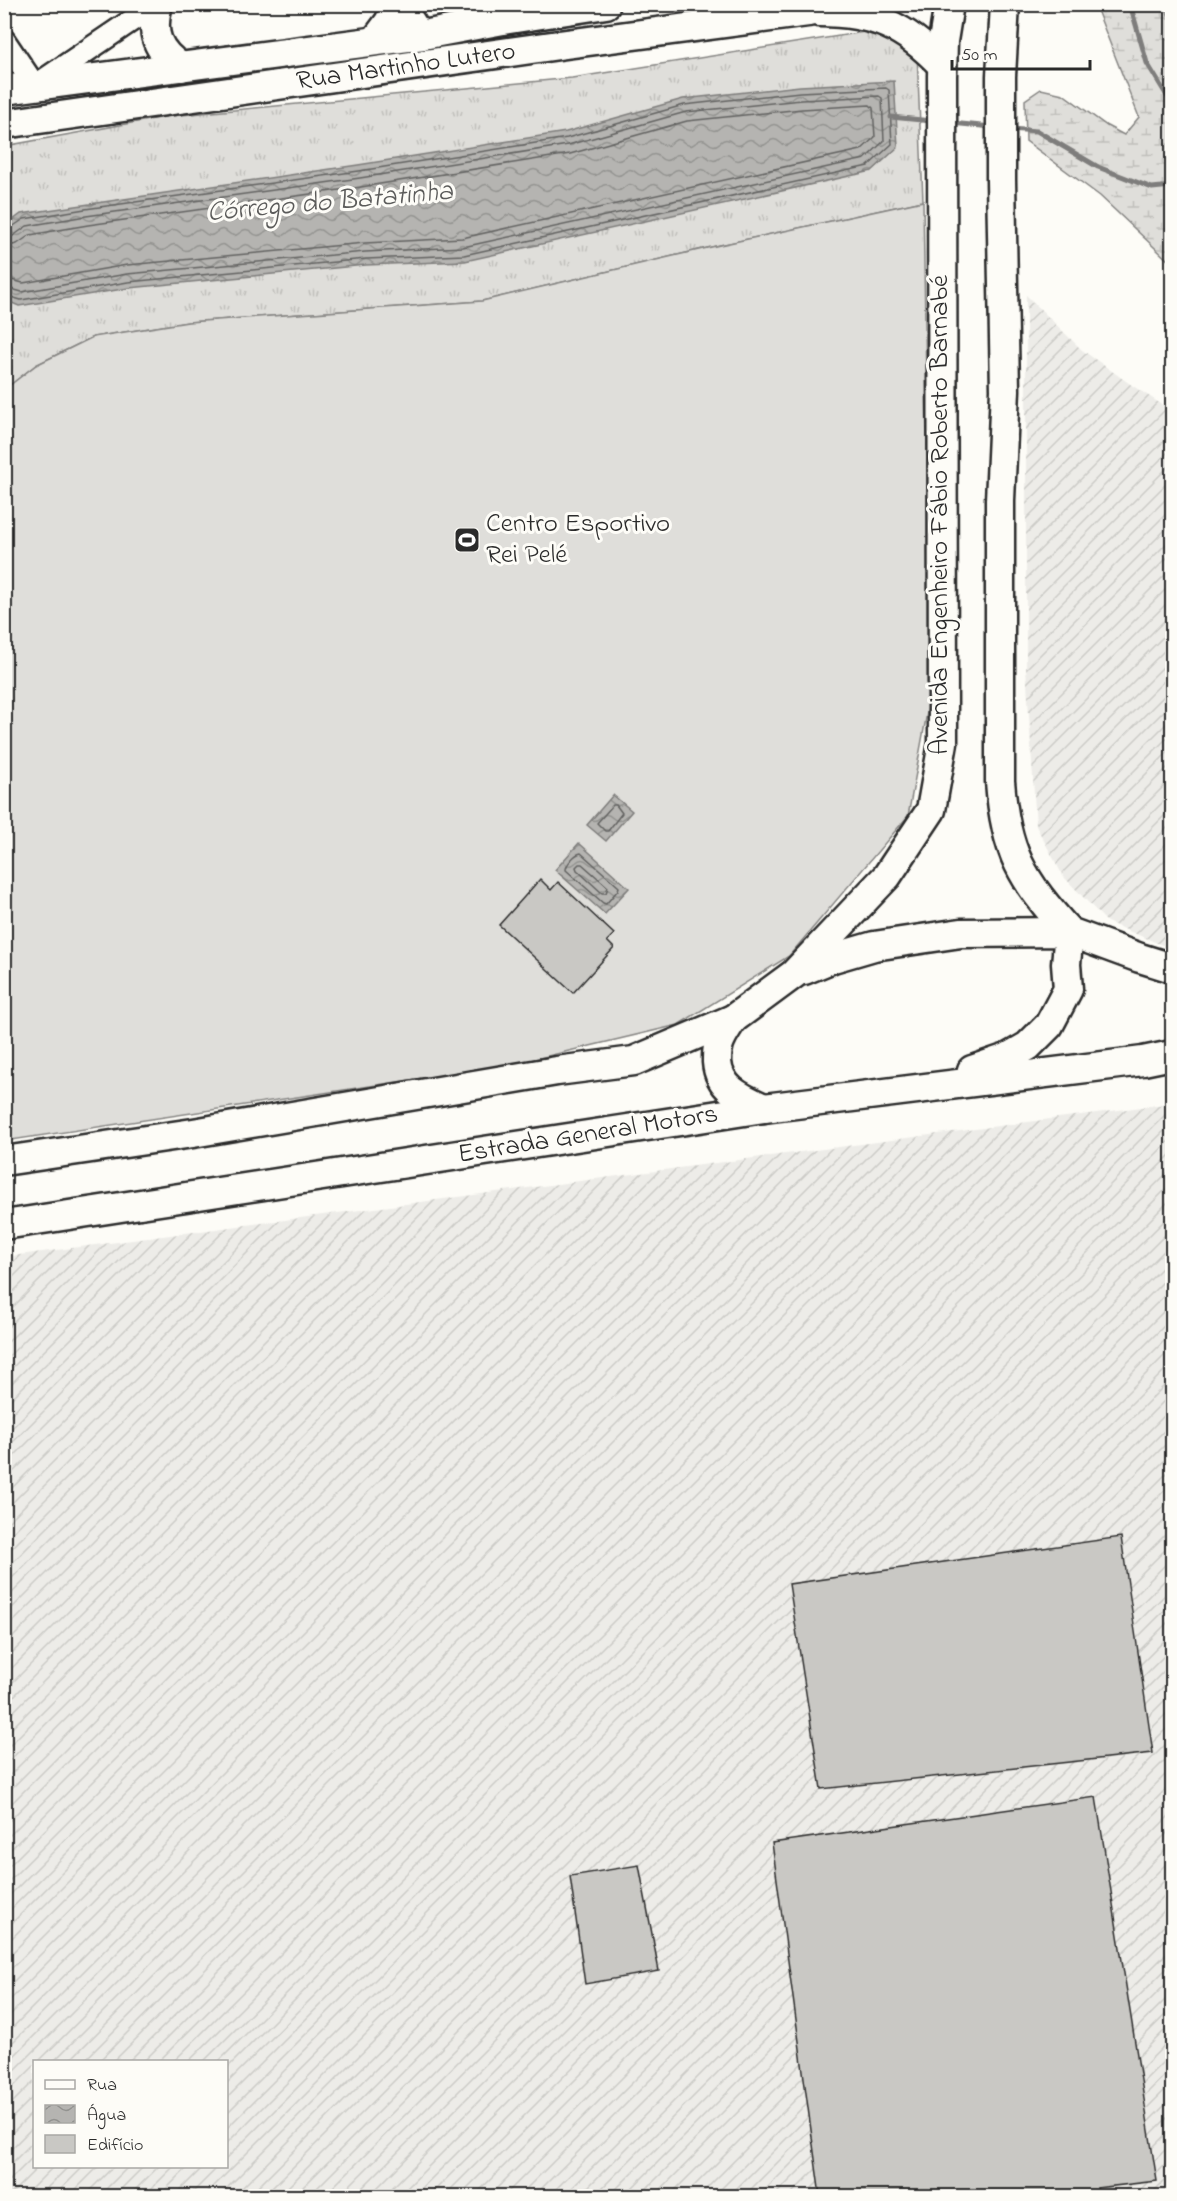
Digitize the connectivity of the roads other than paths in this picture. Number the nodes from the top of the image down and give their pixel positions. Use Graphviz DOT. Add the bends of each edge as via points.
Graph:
graph roads {
  1 [pos="157,4"];
  2 [pos="395,4"];
  3 [pos="403,4"];
  4 [pos="606,4"];
  5 [pos="842,4"];
  6 [pos="949,4"];
  7 [pos="560,8"];
  8 [pos="1003,8"];
  9 [pos="509,12"];
  10 [pos="808,12"];
  11 [pos="423,35"];
  12 [pos="4,40"];
  13 [pos="375,41"];
  14 [pos="566,44"];
  15 [pos="439,62"];
  16 [pos="181,67"];
  17 [pos="942,70"];
  18 [pos="35,86"];
  19 [pos="4,90"];
  20 [pos="4,124"];
  21 [pos="1069,932"];
  22 [pos="1173,968"];
  23 [pos="794,974"];
  24 [pos="733,1019"];
  25 [pos="1173,1055"];
  26 [pos="883,1094"];
  27 [pos="764,1108"];
  28 [pos="4,1161"];
  29 [pos="4,1225"];
  1 -- 16 [label="main road" via="155,32 160,46 168,59"];
  1 -- 18 [label="street"];
  2 -- 13 [label="main road" via="390,21"];
  3 -- 11 [label="street"];
  4 -- 7 [label="main road, Rua Martinho Lutero"];
  5 -- 10 [label="main road"];
  6 -- 17 [label="main road, Avenida Engenheiro Fábio Roberto Barnabé"];
  7 -- 9 [label="main road, Rua Martinho Lutero"];
  7 -- 14 [label="main road"];
  8 -- 21 [label="main road" via="1002,814 1022,872"];
  9 -- 11 [label="main road, Rua Martinho Lutero"];
  10 -- 14 [label="main road, Rua Martinho Lutero"];
  10 -- 17 [label="main road" via="838,12 898,27 926,48"];
  11 -- 13 [label="main road, Rua Martinho Lutero"];
  11 -- 15 [label="main road"];
  12 -- 18 [label="street"];
  13 -- 16 [label="main road, Rua Martinho Lutero"];
  14 -- 15 [label="main road, Rua Martinho Lutero"];
  15 -- 20 [label="main road, Rua Martinho Lutero"];
  16 -- 18 [label="main road, Rua Martinho Lutero"];
  17 -- 23 [label="main road, Avenida Engenheiro Fábio Roberto Barnabé" via="943,742 931,810 887,876"];
  18 -- 19 [label="main road, Rua Martinho Lutero"];
  21 -- 22 [label="main road"];
  21 -- 23 [label="main road" via="961,933 874,946"];
  21 -- 26 [label="main road" via="1068,989 1049,1025 1028,1046 983,1067"];
  23 -- 24 [label="main road"];
  24 -- 27 [label="main road" via="720,1040 718,1075 727,1088"];
  24 -- 28 [label="main road" via="634,1061"];
  25 -- 26 [label="main road, Estrada General Motors"];
  26 -- 27 [label="main road, Estrada General Motors"];
  27 -- 29 [label="main road, Estrada General Motors"];
}
